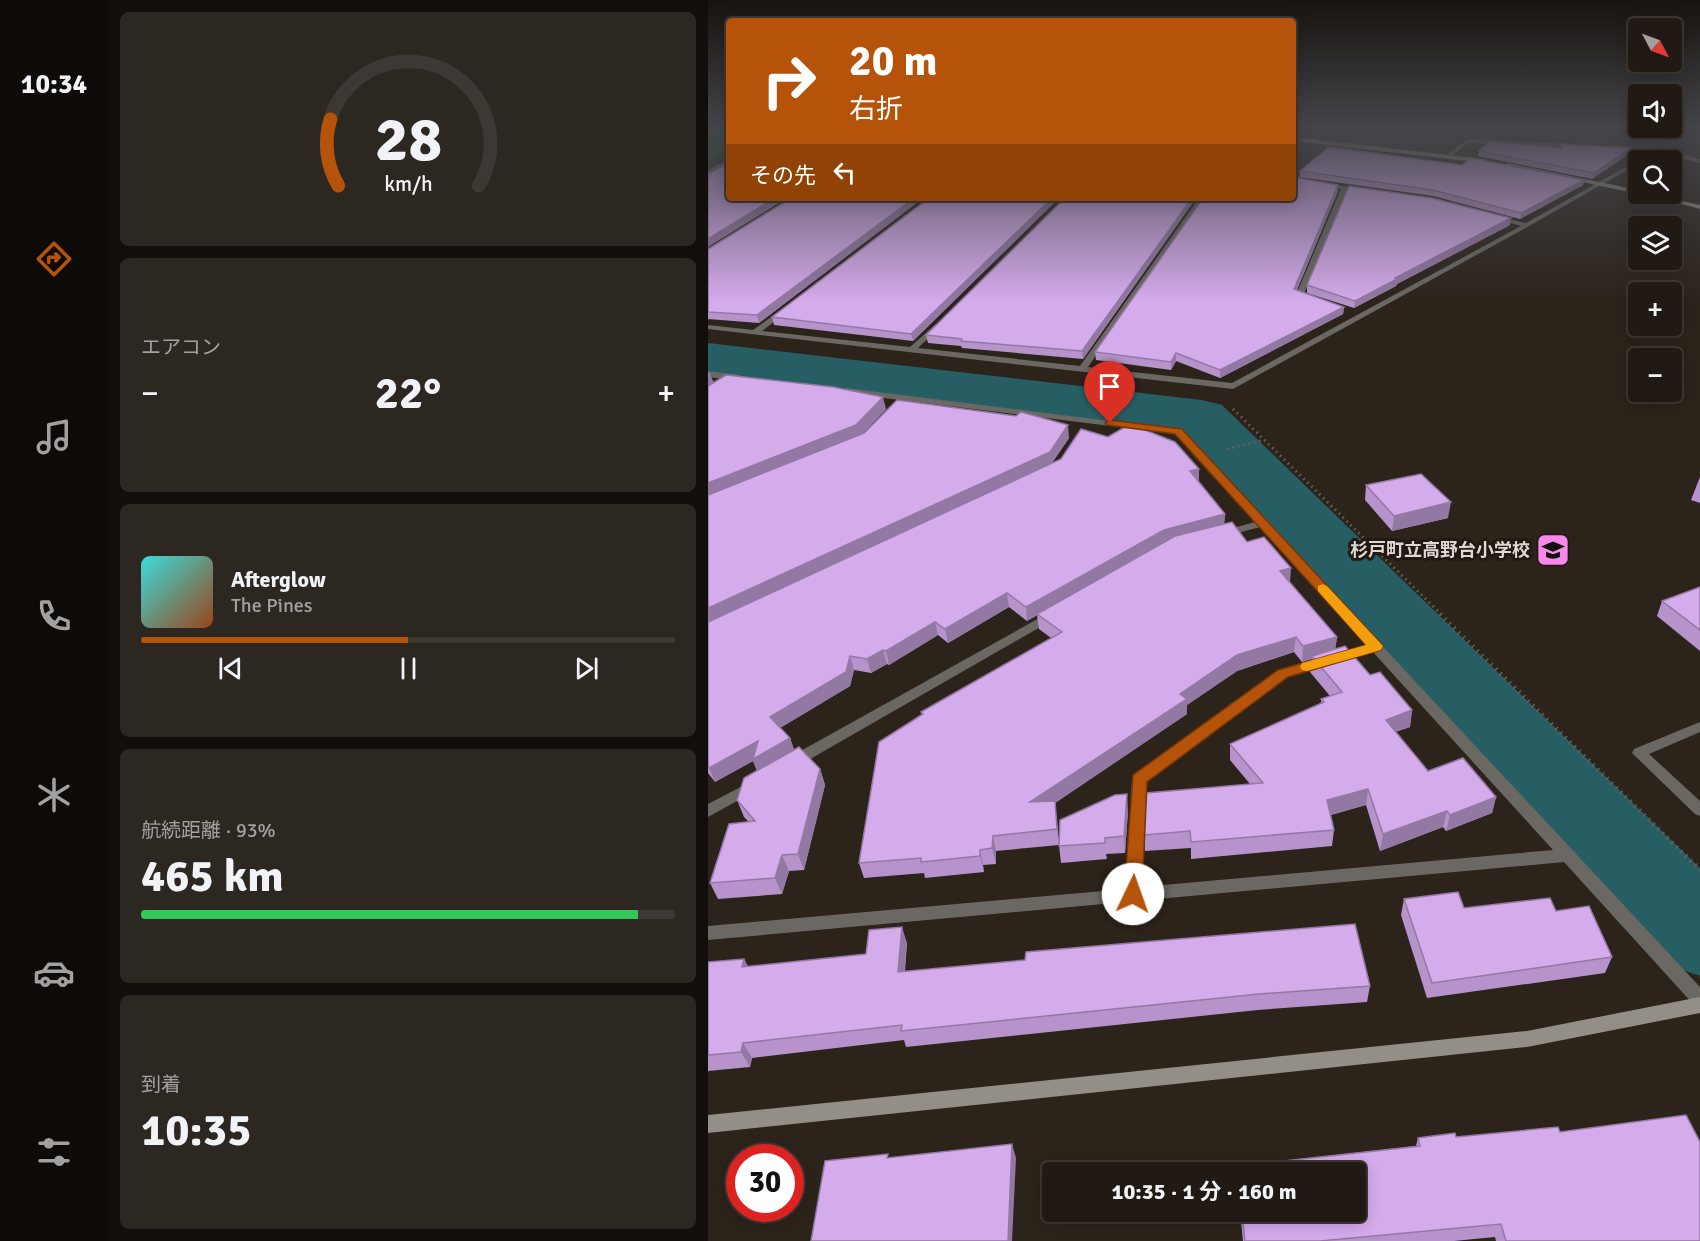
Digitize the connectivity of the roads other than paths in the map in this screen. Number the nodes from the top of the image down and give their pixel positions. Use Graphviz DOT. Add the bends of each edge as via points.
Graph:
graph roads {
  1 [pos="1331,186"];
  2 [pos="1597,186"];
  3 [pos="1345,188"];
  4 [pos="1366,190"];
  5 [pos="1200,201"];
  6 [pos="1682,203"];
  7 [pos="1700,207"];
  8 [pos="1485,214"];
  9 [pos="1527,225"];
  10 [pos="1321,302"];
  11 [pos="792,304"];
  12 [pos="1352,312"];
  13 [pos="1363,316"];
  14 [pos="945,318"];
  15 [pos="708,327"];
  16 [pos="755,332"];
  17 [pos="912,350"];
  18 [pos="1082,369"];
  19 [pos="708,374"];
  20 [pos="757,380"];
  21 [pos="837,390"];
  22 [pos="1263,524"];
  23 [pos="1211,537"];
  24 [pos="1067,606"];
  25 [pos="1376,646"];
  26 [pos="1700,727"];
  27 [pos="780,770"];
  28 [pos="759,782"];
  29 [pos="1700,810"];
  30 [pos="708,811"];
  31 [pos="1568,855"];
  32 [pos="1133,894"];
  33 [pos="708,933"];
  34 [pos="1700,999"];
  35 [pos="1700,1005"];
  36 [pos="708,1124"];
  1 -- 3 [label="street"];
  2 -- 9 [label="street"];
  3 -- 4 [label="street"];
  3 -- 10 [label="street" via="1300,295"];
  5 -- 18 [label="street"];
  6 -- 7 [label="street"];
  8 -- 9 [label="street"];
  9 -- 13 [label="street"];
  11 -- 16 [label="street"];
  12 -- 13 [label="street"];
  13 -- 18 [label="street" via="1233,386"];
  14 -- 17 [label="street"];
  15 -- 16 [label="street"];
  16 -- 17 [label="street"];
  17 -- 18 [label="street"];
  19 -- 20 [label="street" via="730,380"];
  21 -- 22 [label="street" via="1084,425 1178,432"];
  22 -- 23 [label="street"];
  22 -- 25 [label="street"];
  24 -- 27 [label="street"];
  25 -- 31 [label="street"];
  25 -- 32 [label="street" via="1283,674 1139,779"];
  26 -- 29 [label="street" via="1639,753"];
  28 -- 30 [label="street"];
  31 -- 32 [label="street"];
  31 -- 34 [label="street"];
  32 -- 33 [label="street"];
  35 -- 36 [label="street" via="1527,1039"];
}
